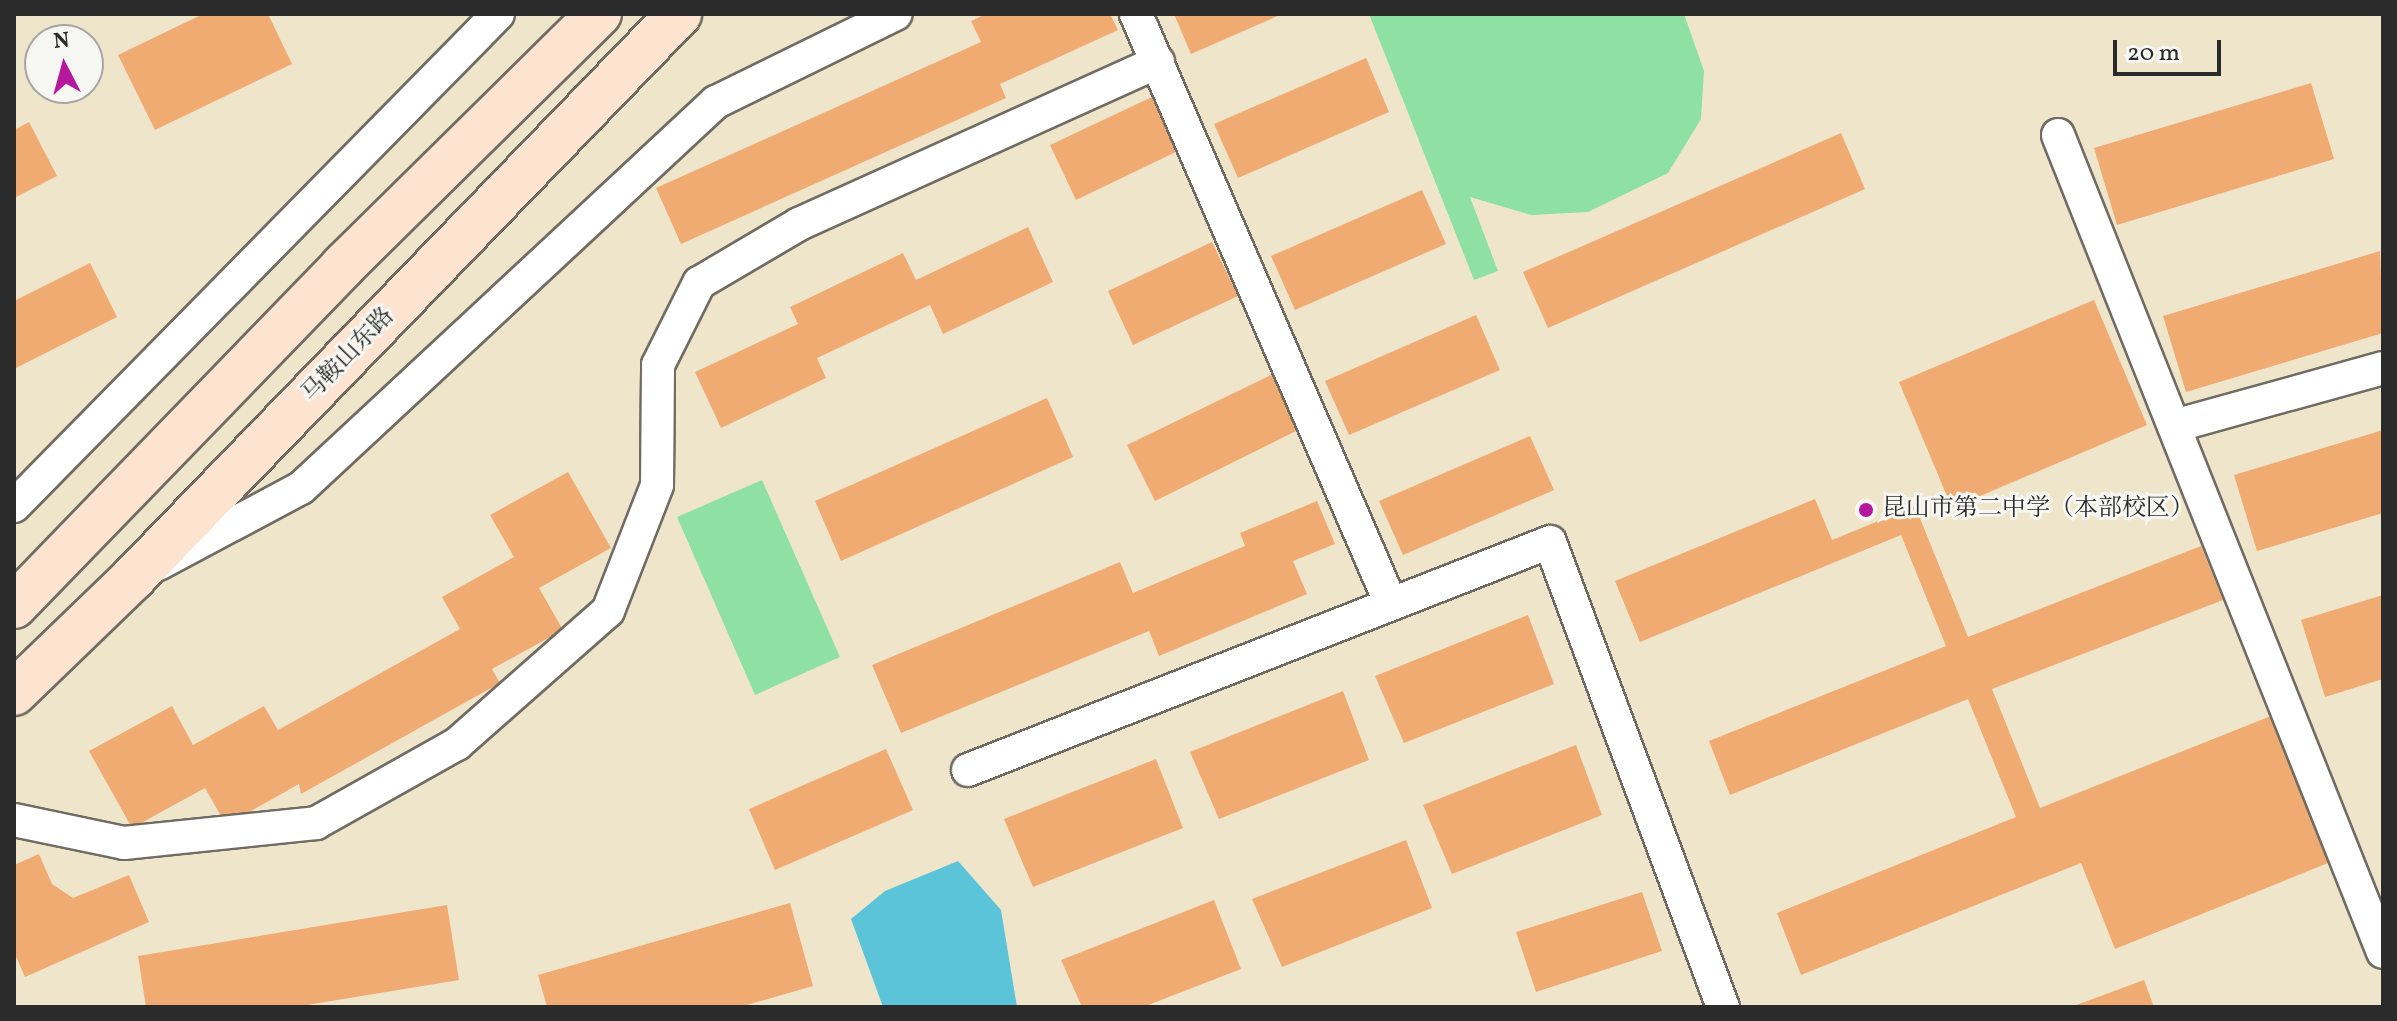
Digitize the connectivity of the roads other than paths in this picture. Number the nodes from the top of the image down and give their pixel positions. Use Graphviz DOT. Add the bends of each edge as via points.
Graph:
graph roads {
  1 [pos="599,14"];
  2 [pos="679,14"];
  3 [pos="896,14"];
  4 [pos="1136,14"];
  5 [pos="494,16"];
  6 [pos="1158,62"];
  7 [pos="2058,135"];
  8 [pos="2383,368"];
  9 [pos="2174,426"];
  10 [pos="14,506"];
  11 [pos="134,577"];
  12 [pos="1391,604"];
  13 [pos="14,606"];
  14 [pos="14,693"];
  15 [pos="968,770"];
  16 [pos="14,820"];
  17 [pos="2383,952"];
  18 [pos="1723,1007"];
  1 -- 13 [label="main road" via="342,267"];
  2 -- 11 [label="main road, 马鞍山东路"];
  3 -- 11 [label="street" via="716,102 301,488"];
  4 -- 6 [label="street"];
  5 -- 10 [label="street"];
  6 -- 12 [label="street"];
  6 -- 16 [label="street" via="799,224 699,283 658,365 657,485 608,611 457,744 316,823 124,843"];
  7 -- 9 [label="street"];
  8 -- 9 [label="street"];
  9 -- 17 [label="street"];
  11 -- 14 [label="main road, 马鞍山东路"];
  12 -- 15 [label="street"];
  12 -- 18 [label="street" via="1550,542"];
}
